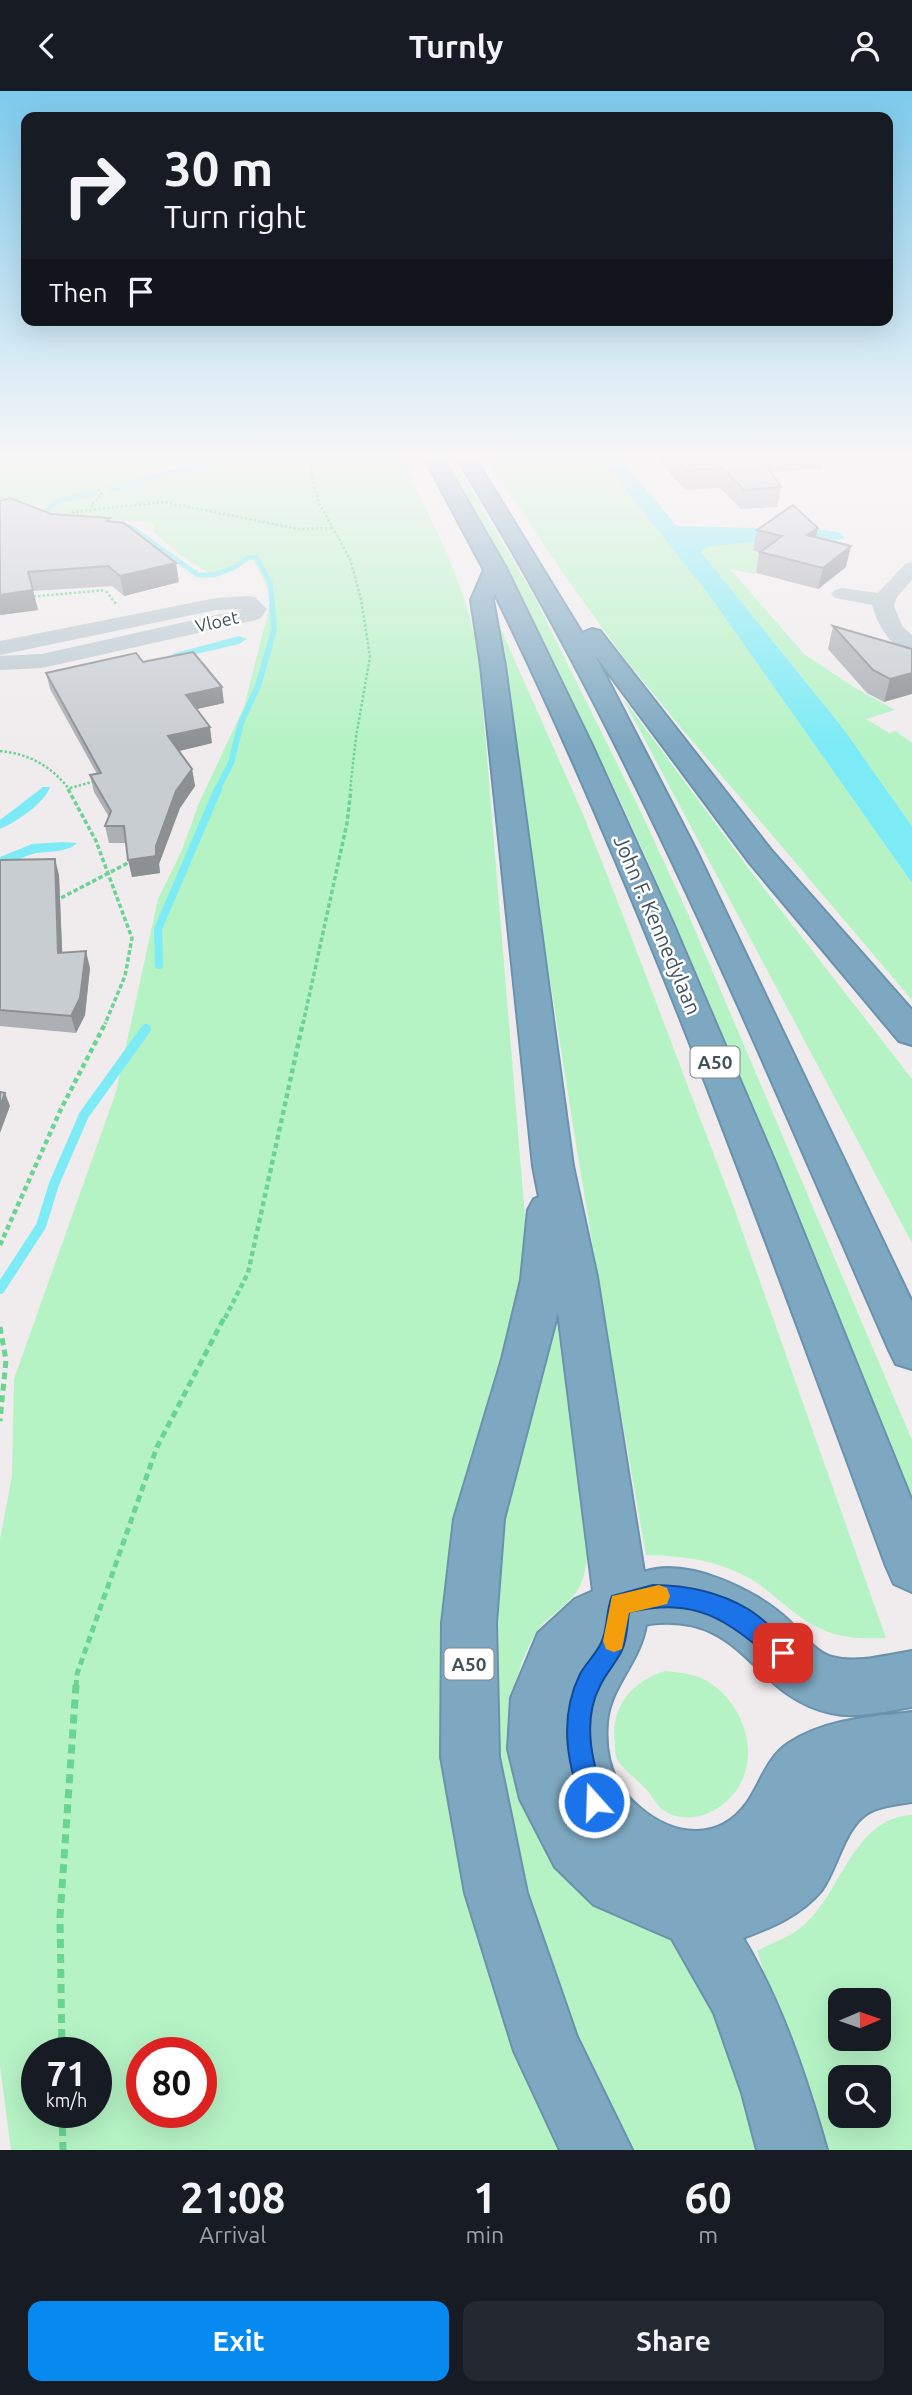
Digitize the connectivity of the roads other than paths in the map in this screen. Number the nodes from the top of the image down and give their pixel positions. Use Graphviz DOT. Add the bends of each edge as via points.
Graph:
graph roads {
  1 [pos="485,551"];
  2 [pos="525,551"];
  3 [pos="529,558"];
  4 [pos="495,568"];
  5 [pos="912,568"];
  6 [pos="842,594"];
  7 [pos="885,601"];
  8 [pos="912,647"];
  9 [pos="0,648"];
  10 [pos="0,663"];
  11 [pos="912,1033"];
  12 [pos="553,1166"];
  13 [pos="912,1350"];
  14 [pos="912,1566"];
  15 [pos="620,1603"];
  16 [pos="895,1681"];
  17 [pos="908,1757"];
  18 [pos="692,1913"];
  19 [pos="597,2150"];
  20 [pos="792,2150"];
  1 -- 4 [label="highway, John F. Kennedylaan / A50"];
  2 -- 3 [label="highway, A50"];
  3 -- 11 [label="highway, A50" via="760,856"];
  3 -- 13 [label="highway, A50" via="662,808"];
  4 -- 12 [label="highway, A50" via="482,600"];
  4 -- 14 [label="highway, John F. Kennedylaan / A50" via="602,795 706,1040"];
  5 -- 7 [label="street"];
  6 -- 7 [label="street"];
  7 -- 8 [label="street" via="886,619"];
  9 -- 10 [label="street, Vloet" via="216,604 247,602 256,609 252,614 42,661"];
  12 -- 15 [label="highway, A50" via="575,1277"];
  12 -- 19 [label="highway, A50" via="543,1280 526,1359 479,1519 468,1623 470,1757 496,1893 548,2051"];
  15 -- 16 [label="highway" via="653,1596 700,1601 741,1618 819,1682 840,1686"];
  15 -- 17 [label="highway" via="613,1646 589,1681 581,1705 582,1768 594,1802 620,1831 650,1851 683,1862 735,1851 757,1838 795,1774 811,1762 841,1751"];
  15 -- 18 [label="highway" via="583,1625 551,1665 541,1691 535,1731 538,1767 555,1815 576,1849 607,1879 641,1900"];
  17 -- 18 [label="highway" via="842,1796 806,1860 763,1899 713,1913"];
  18 -- 20 [label="highway" via="741,1997"];
}
